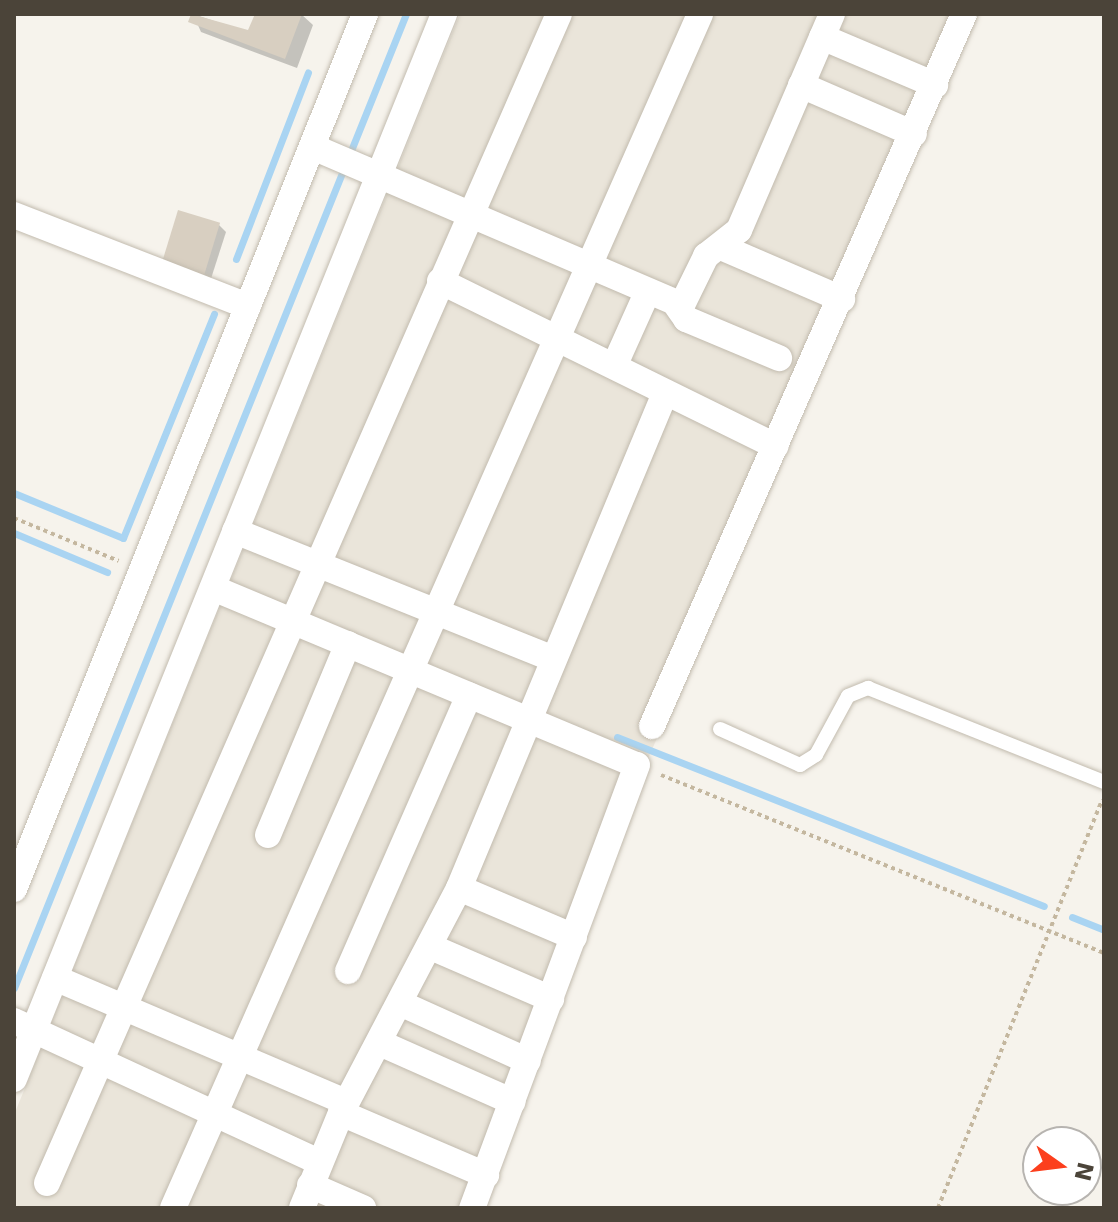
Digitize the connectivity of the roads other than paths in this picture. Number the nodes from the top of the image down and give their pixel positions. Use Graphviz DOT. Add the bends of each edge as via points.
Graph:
graph roads {
  1 [pos="365,14"];
  2 [pos="444,14"];
  3 [pos="559,14"];
  4 [pos="700,14"];
  5 [pos="964,14"];
  6 [pos="827,25"];
  7 [pos="801,85"];
  8 [pos="935,85"];
  9 [pos="914,134"];
  10 [pos="313,147"];
  11 [pos="380,173"];
  12 [pos="469,214"];
  13 [pos="14,215"];
  14 [pos="721,247"];
  15 [pos="588,266"];
  16 [pos="440,281"];
  17 [pos="647,293"];
  18 [pos="842,299"];
  19 [pos="248,306"];
  20 [pos="677,306"];
  21 [pos="558,334"];
  22 [pos="779,358"];
  23 [pos="616,362"];
  24 [pos="665,393"];
  25 [pos="776,446"];
  26 [pos="235,531"];
  27 [pos="317,564"];
  28 [pos="213,588"];
  29 [pos="436,612"];
  30 [pos="293,621"];
  31 [pos="348,644"];
  32 [pos="553,659"];
  33 [pos="411,670"];
  34 [pos="469,695"];
  35 [pos="528,719"];
  36 [pos="652,726"];
  37 [pos="720,729"];
  38 [pos="1104,782"];
  39 [pos="268,835"];
  40 [pos="459,888"];
  41 [pos="14,889"];
  42 [pos="574,937"];
  43 [pos="431,947"];
  44 [pos="348,971"];
  45 [pos="55,978"];
  46 [pos="551,999"];
  47 [pos="402,1004"];
  48 [pos="125,1008"];
  49 [pos="24,1025"];
  50 [pos="380,1043"];
  51 [pos="240,1057"];
  52 [pos="102,1061"];
  53 [pos="528,1061"];
  54 [pos="14,1079"];
  55 [pos="513,1102"];
  56 [pos="344,1108"];
  57 [pos="215,1113"];
  58 [pos="486,1175"];
  59 [pos="47,1183"];
  60 [pos="310,1185"];
  61 [pos="173,1208"];
  62 [pos="363,1208"];
  63 [pos="472,1208"];
  1 -- 10 [label="street"];
  2 -- 11 [label="street"];
  3 -- 12 [label="street"];
  4 -- 15 [label="street"];
  5 -- 8 [label="street"];
  6 -- 7 [label="street"];
  6 -- 8 [label="street"];
  7 -- 9 [label="street"];
  7 -- 14 [label="street" via="739,230"];
  8 -- 9 [label="street"];
  9 -- 18 [label="street"];
  10 -- 11 [label="street"];
  10 -- 19 [label="street"];
  11 -- 12 [label="street"];
  11 -- 26 [label="street"];
  12 -- 15 [label="street"];
  12 -- 16 [label="street"];
  13 -- 19 [label="street"];
  14 -- 18 [label="street"];
  14 -- 20 [label="street" via="706,256"];
  15 -- 17 [label="street"];
  15 -- 21 [label="street"];
  16 -- 21 [label="street"];
  16 -- 27 [label="street"];
  17 -- 20 [label="street"];
  17 -- 23 [label="street"];
  18 -- 25 [label="street"];
  19 -- 41 [label="street"];
  20 -- 22 [label="street" via="686,319"];
  21 -- 23 [label="street"];
  21 -- 29 [label="street"];
  23 -- 24 [label="street"];
  24 -- 25 [label="street"];
  24 -- 32 [label="street"];
  25 -- 36 [label="street"];
  26 -- 27 [label="street"];
  26 -- 28 [label="street"];
  27 -- 29 [label="street"];
  27 -- 30 [label="street"];
  28 -- 30 [label="street"];
  28 -- 45 [label="street"];
  29 -- 32 [label="street"];
  29 -- 33 [label="street"];
  30 -- 31 [label="street"];
  30 -- 48 [label="street"];
  31 -- 33 [label="street"];
  31 -- 39 [label="street"];
  32 -- 35 [label="street"];
  33 -- 34 [label="street"];
  33 -- 51 [label="street"];
  34 -- 35 [label="street"];
  34 -- 44 [label="street"];
  35 -- 40 [label="street"];
  35 -- 42 [label="street" via="637,765"];
  37 -- 38 [label="lane" via="800,765 816,755 848,696 868,688"];
  40 -- 42 [label="street"];
  40 -- 43 [label="street"];
  42 -- 46 [label="street"];
  43 -- 46 [label="street"];
  43 -- 47 [label="street"];
  45 -- 48 [label="street"];
  45 -- 49 [label="street"];
  46 -- 53 [label="street"];
  47 -- 50 [label="street"];
  47 -- 53 [label="street"];
  48 -- 51 [label="street"];
  48 -- 52 [label="street"];
  49 -- 52 [label="street"];
  49 -- 54 [label="street"];
  50 -- 55 [label="street"];
  50 -- 56 [label="street"];
  51 -- 56 [label="street"];
  51 -- 57 [label="street"];
  52 -- 57 [label="street"];
  52 -- 59 [label="street"];
  53 -- 55 [label="street"];
  55 -- 58 [label="street"];
  56 -- 58 [label="street"];
  56 -- 60 [label="street"];
  57 -- 60 [label="street"];
  57 -- 61 [label="street"];
  58 -- 63 [label="street"];
  60 -- 62 [label="street"];
}
